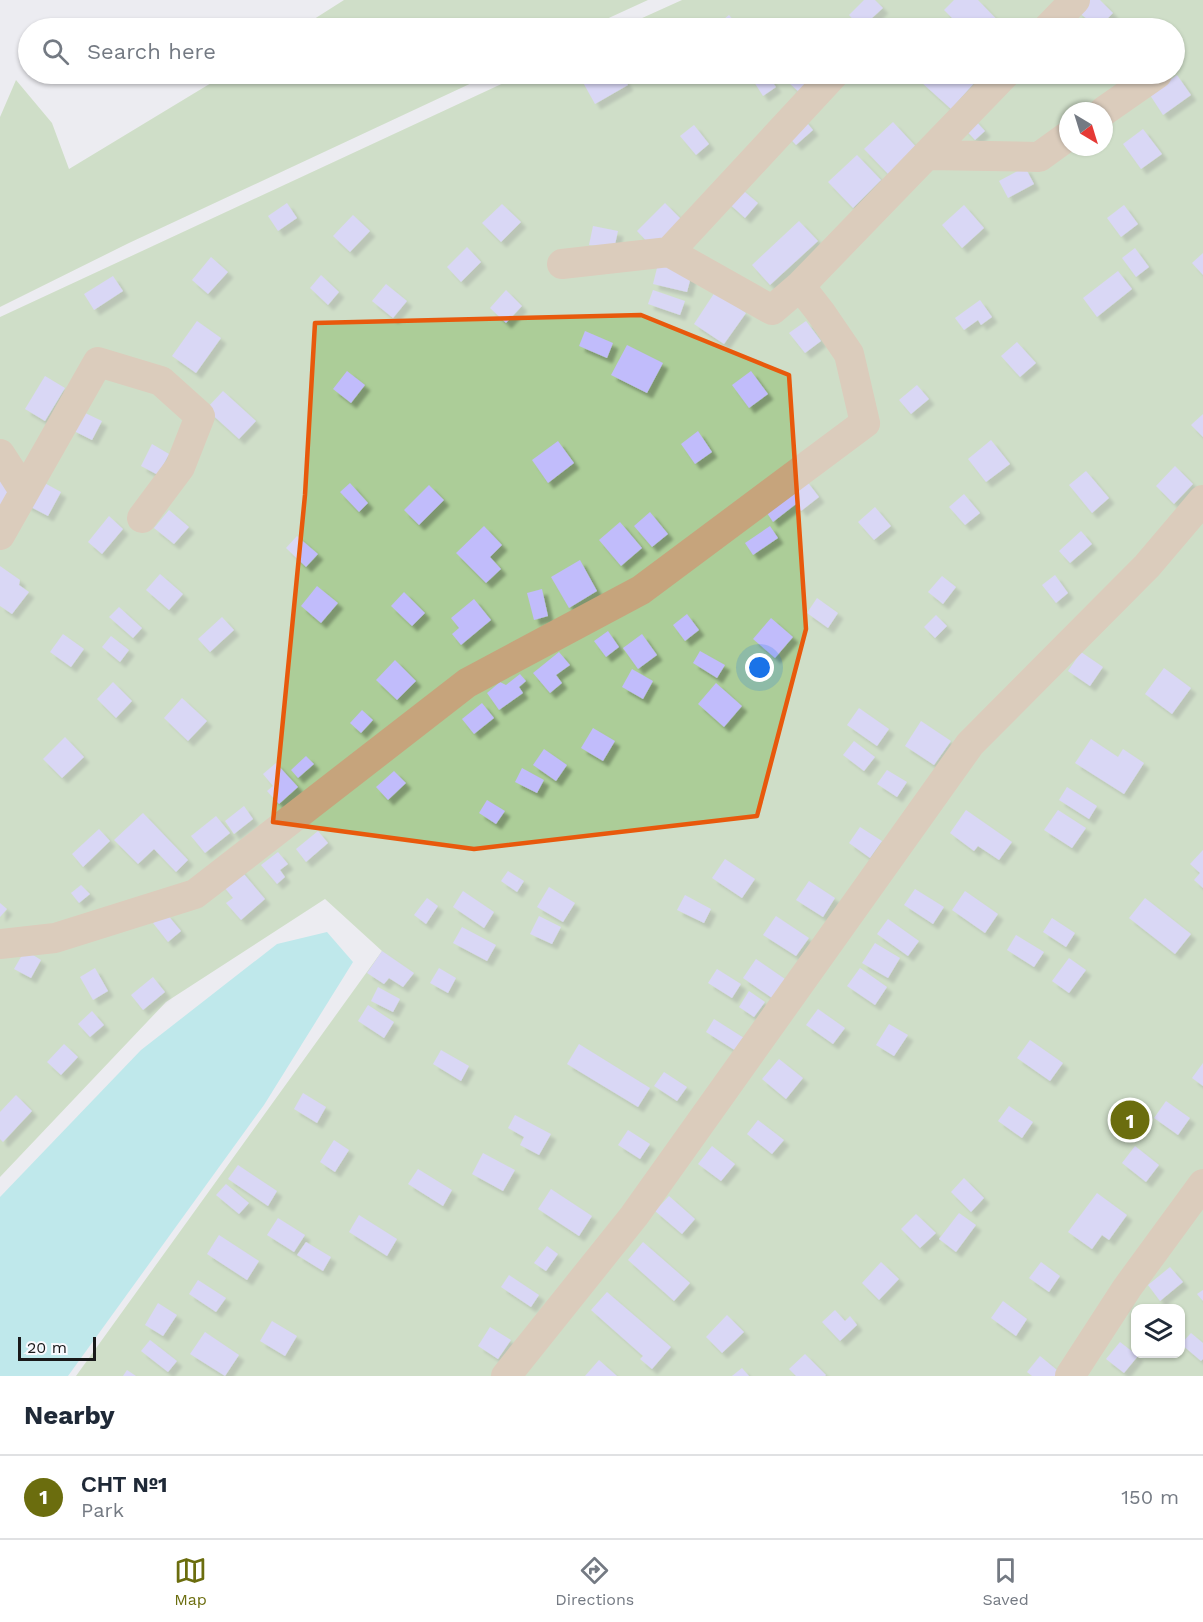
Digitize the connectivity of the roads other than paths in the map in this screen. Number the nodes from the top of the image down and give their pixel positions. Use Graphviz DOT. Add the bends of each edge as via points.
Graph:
graph roads {
  1 [pos="1074,0"];
  2 [pos="1057,18"];
  3 [pos="825,84"];
  4 [pos="995,84"];
  5 [pos="1143,84"];
  6 [pos="1113,105"];
  7 [pos="1059,143"];
  8 [pos="928,155"];
  9 [pos="669,252"];
  10 [pos="562,264"];
  11 [pos="800,286"];
  12 [pos="0,454"];
  13 [pos="24,491"];
  14 [pos="1203,500"];
  15 [pos="142,518"];
  16 [pos="0,535"];
  17 [pos="0,944"];
  18 [pos="1203,1184"];
  19 [pos="506,1376"];
  20 [pos="1070,1376"];
  1 -- 2 [label="street"];
  3 -- 9 [label="street"];
  4 -- 8 [label="street"];
  5 -- 6 [label="street"];
  7 -- 8 [label="street" via="1039,157"];
  8 -- 11 [label="street"];
  9 -- 10 [label="street"];
  9 -- 11 [label="street" via="772,310"];
  11 -- 17 [label="street" via="849,354 865,423 640,590 467,683 195,894 56,938"];
  12 -- 13 [label="street"];
  13 -- 15 [label="street" via="98,362 161,381 200,416 180,467"];
  13 -- 16 [label="street"];
  14 -- 19 [label="street" via="1147,566 970,744 634,1216"];
  18 -- 20 [label="street" via="1127,1288"];
}
